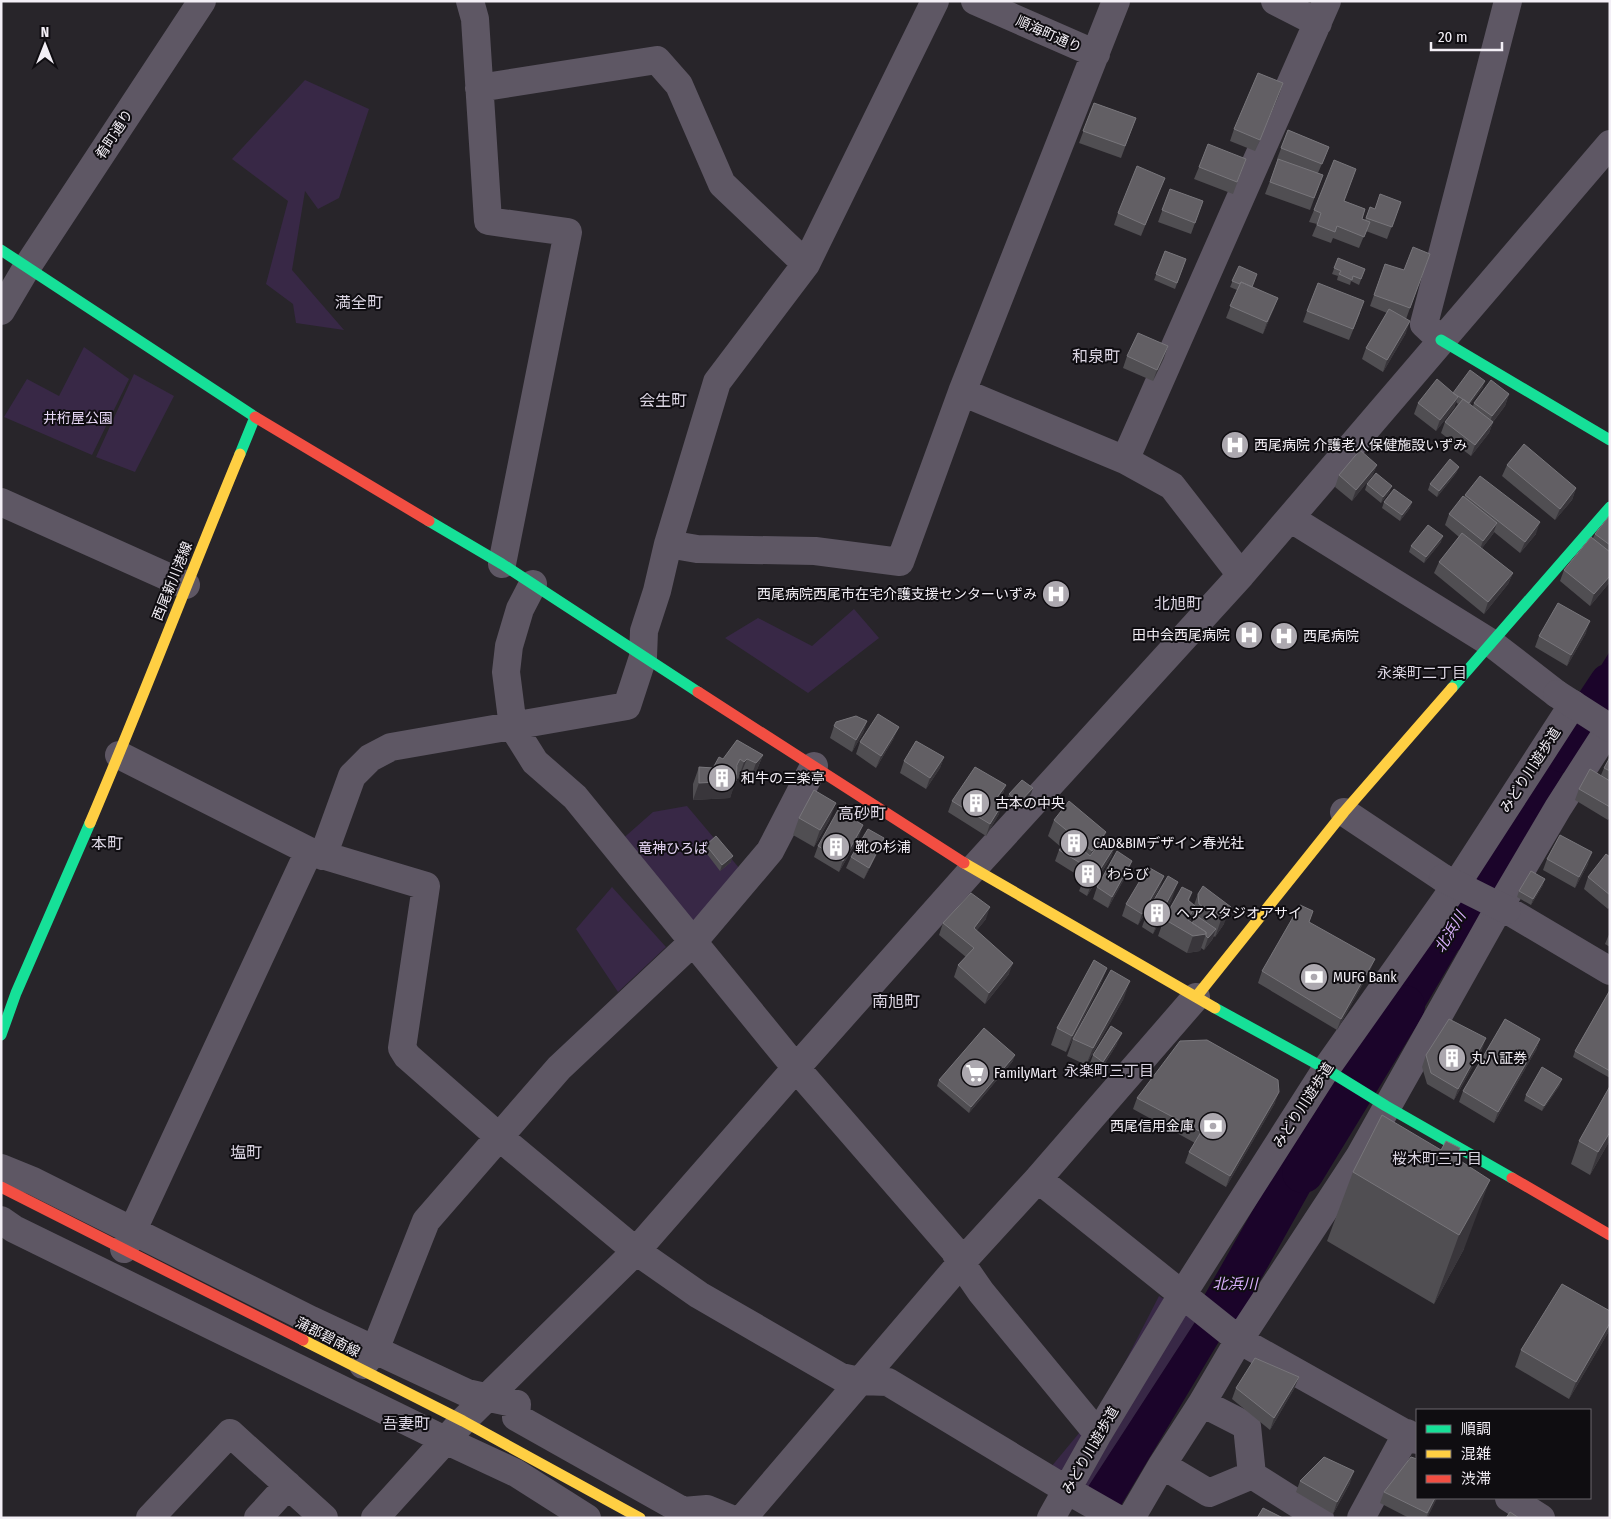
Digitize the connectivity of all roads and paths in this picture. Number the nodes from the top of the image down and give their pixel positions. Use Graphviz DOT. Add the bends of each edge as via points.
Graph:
graph roads {
  1 [pos="202,1"];
  2 [pos="470,1"];
  3 [pos="935,1"];
  4 [pos="975,1"];
  5 [pos="1116,1"];
  6 [pos="1275,1"];
  7 [pos="1508,1"];
  8 [pos="1323,12"];
  9 [pos="1096,54"];
  10 [pos="479,88"];
  11 [pos="1610,144"];
  12 [pos="1,250"];
  13 [pos="806,264"];
  14 [pos="27,267"];
  15 [pos="1,311"];
  16 [pos="1441,340"];
  17 [pos="962,392"];
  18 [pos="255,417"];
  19 [pos="1610,440"];
  20 [pos="1125,460"];
  21 [pos="1,502"];
  22 [pos="1610,507"];
  23 [pos="1290,518"];
  24 [pos="668,544"];
  25 [pos="502,564"];
  26 [pos="1241,575"];
  27 [pos="533,584"];
  28 [pos="186,585"];
  29 [pos="1491,643"];
  30 [pos="643,657"];
  31 [pos="1565,699"];
  32 [pos="513,727"];
  33 [pos="1610,728"];
  34 [pos="119,755"];
  35 [pos="814,766"];
  36 [pos="1344,812"];
  37 [pos="316,853"];
  38 [pos="973,869"];
  39 [pos="1450,882"];
  40 [pos="692,942"];
  41 [pos="1610,971"];
  42 [pos="9,990"];
  43 [pos="1196,997"];
  44 [pos="1,1035"];
  45 [pos="796,1068"];
  46 [pos="1327,1070"];
  47 [pos="1378,1101"];
  48 [pos="498,1136"];
  49 [pos="1,1168"];
  50 [pos="1038,1179"];
  51 [pos="1,1187"];
  52 [pos="1,1220"];
  53 [pos="1610,1235"];
  54 [pos="128,1241"];
  55 [pos="636,1252"];
  56 [pos="961,1263"];
  57 [pos="1182,1295"];
  58 [pos="1239,1340"];
  59 [pos="367,1360"];
  60 [pos="859,1381"];
  61 [pos="488,1398"];
  62 [pos="1202,1403"];
  63 [pos="454,1430"];
  64 [pos="1098,1434"];
  65 [pos="1412,1437"];
  66 [pos="1162,1465"];
  67 [pos="1252,1475"];
  68 [pos="288,1485"];
  69 [pos="1066,1490"];
  70 [pos="1511,1499"];
  71 [pos="150,1518"];
  72 [pos="258,1518"];
  73 [pos="324,1518"];
  74 [pos="375,1518"];
  75 [pos="587,1518"];
  76 [pos="640,1518"];
  77 [pos="729,1518"];
  78 [pos="743,1518"];
  79 [pos="1050,1518"];
  80 [pos="1116,1518"];
  81 [pos="1131,1518"];
  82 [pos="1320,1518"];
  83 [pos="1361,1518"];
  84 [pos="1541,1518"];
  1 -- 14 [label="street, 肴町通り"];
  2 -- 10 [label="street" via="475,20"];
  3 -- 13 [label="street"];
  4 -- 9 [label="street, 順海町通り"];
  5 -- 9 [label="street"];
  6 -- 8 [label="street"];
  7 -- 16 [label="street" via="1424,324"];
  8 -- 20 [label="street"];
  9 -- 17 [label="street"];
  10 -- 13 [label="street" via="657,60 679,85 722,184"];
  10 -- 25 [label="street" via="488,221 568,232"];
  11 -- 16 [label="street"];
  12 -- 14 [label="street"];
  13 -- 24 [label="street" via="717,382"];
  14 -- 15 [label="street, 肴町通り"];
  14 -- 18 [label="street"];
  16 -- 19 [label="street"];
  16 -- 23 [label="street"];
  17 -- 20 [label="street"];
  17 -- 24 [label="street" via="900,562 815,551 697,549"];
  18 -- 25 [label="street"];
  18 -- 28 [label="street, 西尾新川港線"];
  20 -- 26 [label="street" via="1172,486"];
  21 -- 28 [label="street"];
  22 -- 29 [label="street"];
  23 -- 26 [label="street"];
  23 -- 29 [label="street"];
  24 -- 30 [label="street" via="644,631"];
  25 -- 27 [label="street"];
  26 -- 38 [label="street"];
  27 -- 30 [label="street"];
  27 -- 32 [label="street" via="520,609 509,646 506,672"];
  28 -- 34 [label="street, 西尾新川港線"];
  29 -- 31 [label="street"];
  29 -- 36 [label="street"];
  30 -- 32 [label="street" via="627,706"];
  30 -- 35 [label="street"];
  31 -- 33 [label="street, bridge"];
  31 -- 39 [label="street, みどり川遊歩道"];
  32 -- 37 [label="street" via="391,747 370,758 352,776"];
  32 -- 40 [label="street" via="535,762 576,796"];
  33 -- 47 [label="street"];
  34 -- 37 [label="street"];
  34 -- 42 [label="street, 西尾新川港線"];
  35 -- 38 [label="street"];
  35 -- 40 [label="street" via="770,852"];
  36 -- 39 [label="street"];
  36 -- 43 [label="street"];
  37 -- 48 [label="street" via="426,886 402,1048 407,1056"];
  37 -- 54 [label="street"];
  38 -- 43 [label="street"];
  38 -- 45 [label="street"];
  39 -- 41 [label="street, bridge" via="1507,910"];
  39 -- 46 [label="street, みどり川遊歩道"];
  40 -- 45 [label="street"];
  40 -- 48 [label="street" via="559,1068"];
  42 -- 44 [label="street, 西尾新川港線"];
  43 -- 46 [label="street"];
  43 -- 50 [label="street"];
  45 -- 55 [label="street"];
  45 -- 56 [label="street" via="954,1250"];
  46 -- 47 [label="street"];
  46 -- 57 [label="street, みどり川遊歩道"];
  47 -- 53 [label="street"];
  47 -- 58 [label="street" via="1374,1131 1359,1157"];
  48 -- 55 [label="street"];
  48 -- 59 [label="street" via="426,1221"];
  49 -- 54 [label="street" via="33,1182"];
  50 -- 56 [label="street"];
  50 -- 57 [label="street"];
  51 -- 54 [label="street"];
  52 -- 63 [label="street" via="23,1233"];
  54 -- 59 [label="street"];
  55 -- 60 [label="street" via="699,1295 799,1353 841,1377"];
  55 -- 61 [label="street"];
  56 -- 60 [label="street"];
  56 -- 64 [label="street" via="981,1292"];
  57 -- 58 [label="street"];
  57 -- 64 [label="street, みどり川遊歩道"];
  58 -- 62 [label="street"];
  58 -- 65 [label="street"];
  59 -- 61 [label="street"];
  59 -- 63 [label="street, 蒲郡碧南線"];
  60 -- 69 [label="street" via="888,1382"];
  60 -- 78 [label="street"];
  61 -- 63 [label="street"];
  61 -- 77 [label="street" via="518,1404 516,1417 683,1511 707,1509"];
  62 -- 66 [label="street"];
  62 -- 67 [label="street" via="1247,1426"];
  63 -- 74 [label="street"];
  63 -- 75 [label="street"];
  63 -- 76 [label="street, 蒲郡碧南線"];
  64 -- 69 [label="street, みどり川遊歩道"];
  65 -- 83 [label="street"];
  66 -- 67 [label="street" via="1209,1493"];
  66 -- 81 [label="street"];
  67 -- 82 [label="street"];
  68 -- 71 [label="street" via="230,1433"];
  68 -- 72 [label="street"];
  68 -- 73 [label="street"];
  69 -- 79 [label="street, みどり川遊歩道"];
  69 -- 80 [label="street"];
  70 -- 84 [label="street"];
}
